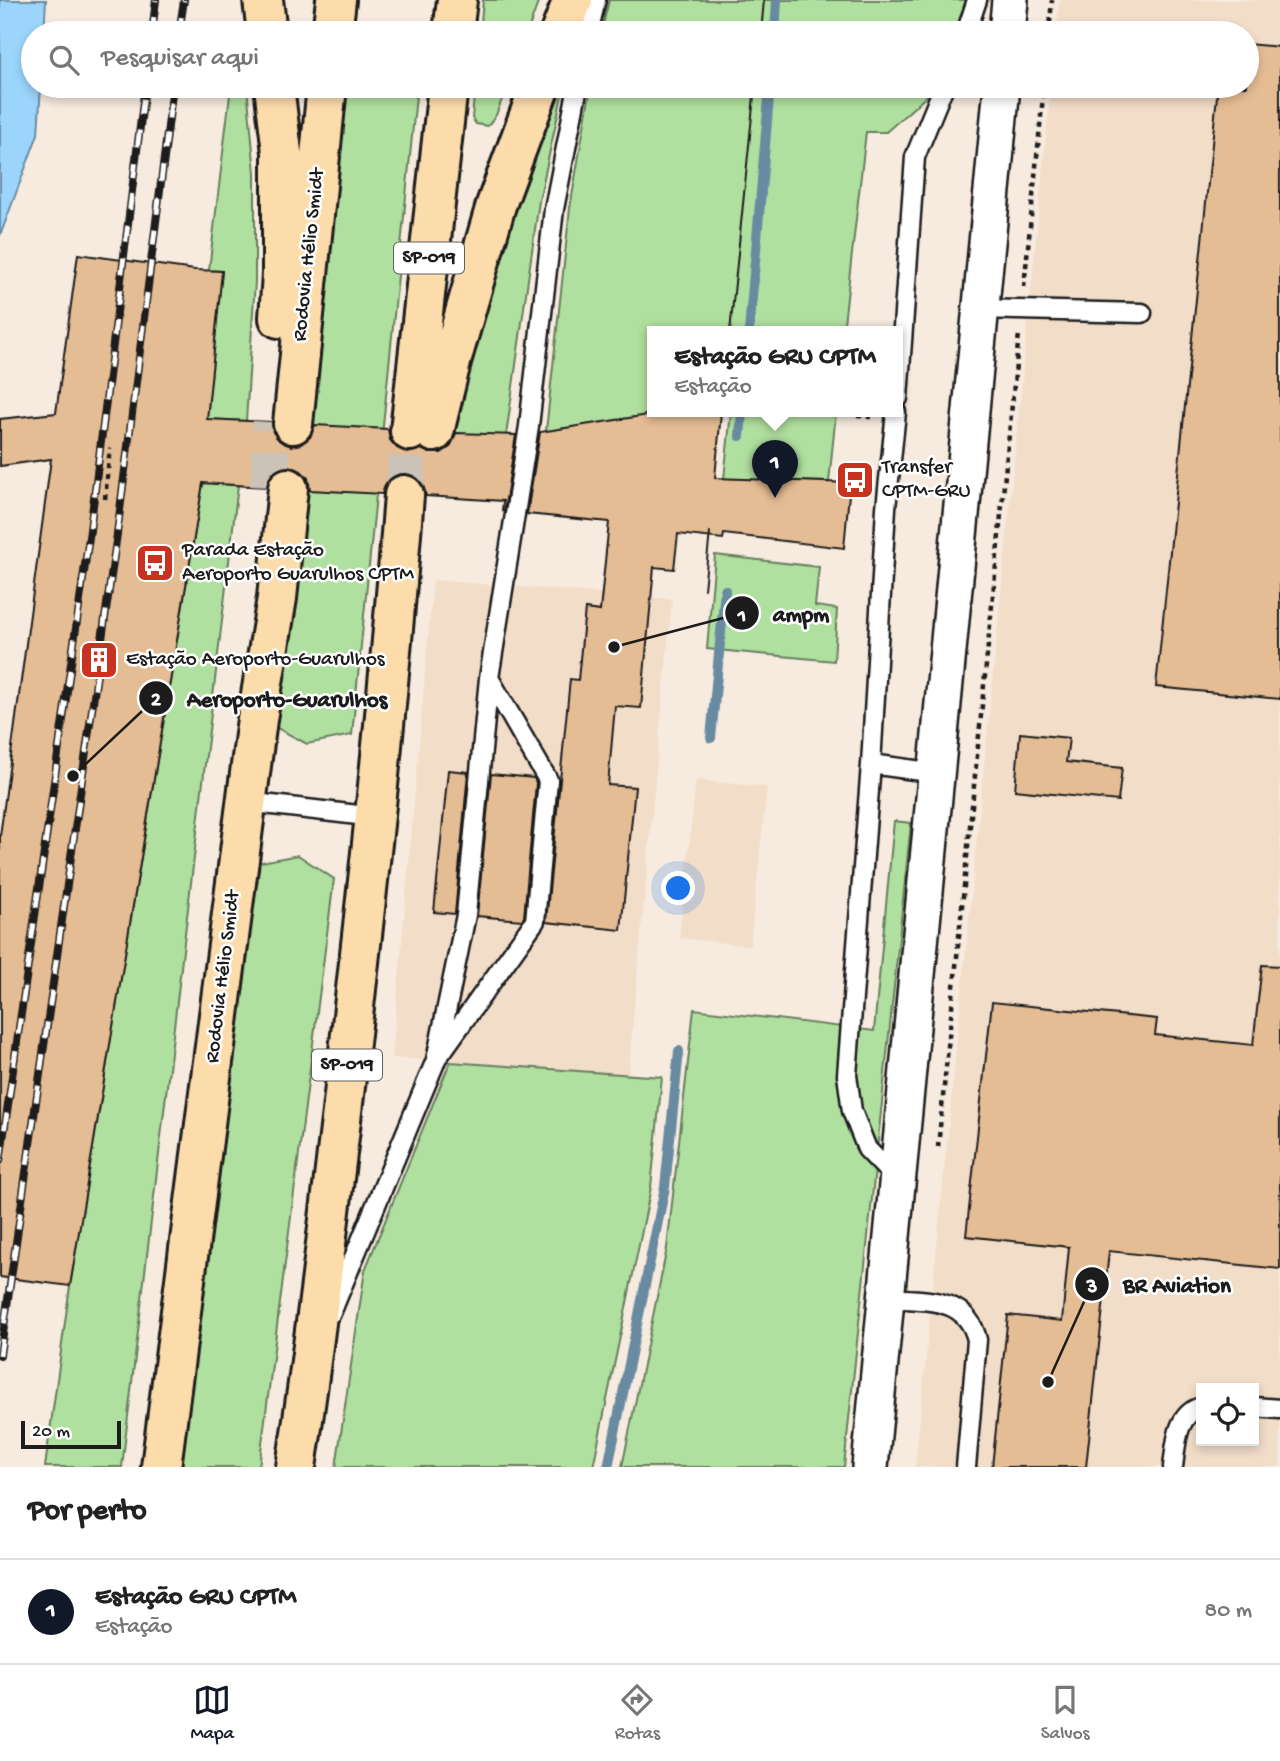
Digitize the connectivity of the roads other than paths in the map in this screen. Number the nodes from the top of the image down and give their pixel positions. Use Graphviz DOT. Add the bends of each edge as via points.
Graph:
graph roads {
  1 [pos="263,0"];
  2 [pos="336,0"];
  3 [pos="457,0"];
  4 [pos="573,0"];
  5 [pos="596,0"];
  6 [pos="977,0"];
  7 [pos="1010,0"];
  8 [pos="266,21"];
  9 [pos="333,21"];
  10 [pos="454,21"];
  11 [pos="565,21"];
  12 [pos="592,21"];
  13 [pos="970,21"];
  14 [pos="1008,21"];
  15 [pos="275,98"];
  16 [pos="325,98"];
  17 [pos="446,98"];
  18 [pos="536,98"];
  19 [pos="576,98"];
  20 [pos="939,98"];
  21 [pos="1001,98"];
  22 [pos="980,309"];
  23 [pos="1142,313"];
  24 [pos="903,327"];
  25 [pos="895,417"];
  26 [pos="279,488"];
  27 [pos="416,496"];
  28 [pos="489,678"];
  29 [pos="872,764"];
  30 [pos="936,772"];
  31 [pos="246,802"];
  32 [pos="375,817"];
  33 [pos="436,1060"];
  34 [pos="896,1179"];
  35 [pos="885,1297"];
  36 [pos="312,1358"];
  37 [pos="1259,1407"];
  38 [pos="1280,1409"];
  39 [pos="1196,1410"];
  40 [pos="161,1467"];
  41 [pos="296,1467"];
  42 [pos="870,1467"];
  43 [pos="966,1467"];
  44 [pos="1173,1467"];
  1 -- 8 [label="main road"];
  2 -- 9 [label="main road"];
  3 -- 10 [label="main road"];
  4 -- 11 [label="main road"];
  5 -- 12 [label="lane"];
  6 -- 13 [label="lane"];
  7 -- 14 [label="street"];
  15 -- 16 [label="main road, Rodovia Hélio Smidt" via="282,152 283,423"];
  17 -- 18 [label="main road, SP-019" via="423,431 452,358 496,205"];
  19 -- 28 [label="lane" via="554,209 529,426"];
  20 -- 24 [label="lane" via="915,157"];
  21 -- 22 [label="street"];
  22 -- 23 [label="lane"];
  22 -- 30 [label="street"];
  25 -- 29 [label="lane"];
  26 -- 31 [label="main road, Rodovia Hélio Smidt" via="277,598"];
  27 -- 32 [label="main road, SP-019" via="417,592 392,662"];
  28 -- 33 [label="lane" via="466,915"];
  28 -- 33 [label="lane" via="548,780 534,921"];
  29 -- 30 [label="lane"];
  29 -- 34 [label="lane" via="847,1074 852,1111 867,1149"];
  30 -- 34 [label="street"];
  31 -- 32 [label="lane"];
  31 -- 40 [label="main road, Rodovia Hélio Smidt"];
  32 -- 36 [label="main road, SP-019"];
  33 -- 36 [label="lane"];
  34 -- 35 [label="street"];
  35 -- 42 [label="street"];
  35 -- 43 [label="lane" via="956,1307 974,1326 977,1340"];
  36 -- 41 [label="main road, SP-019"];
  37 -- 38 [label="lane"];
  39 -- 44 [label="lane" via="1185,1416 1180,1427"];
}
